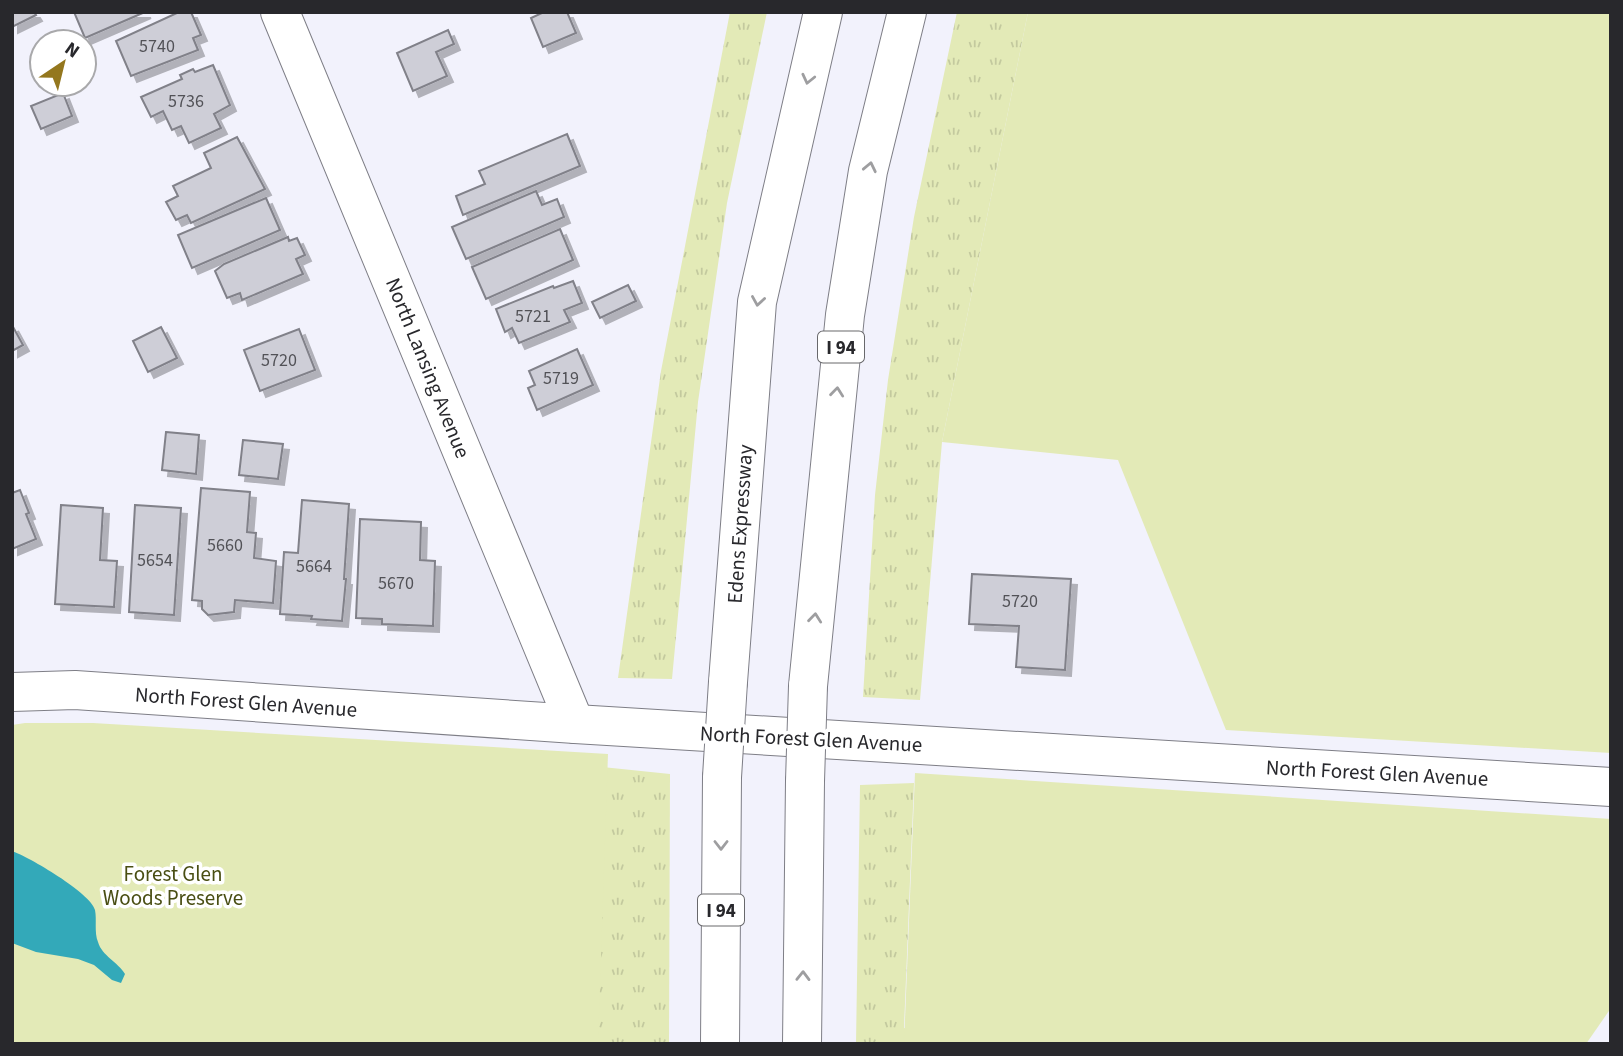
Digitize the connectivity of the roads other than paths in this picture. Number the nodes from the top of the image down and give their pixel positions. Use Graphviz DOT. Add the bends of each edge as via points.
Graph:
graph roads {
  1 [pos="281,12"];
  2 [pos="823,12"];
  3 [pos="907,12"];
  4 [pos="12,692"];
  5 [pos="575,724"];
  6 [pos="1611,786"];
  7 [pos="720,1044"];
  8 [pos="802,1044"];
  1 -- 5 [label="main road, North Lansing Avenue"];
  2 -- 7 [label="main road, Edens Expressway / I 94, one-way, bridge" via="757,302 722,777"];
  8 -- 3 [label="main road, I 94, one-way, bridge" via="808,686 845,315 868,172"];
  4 -- 5 [label="main road, North Forest Glen Avenue" via="75,690"];
  5 -- 6 [label="main road, North Forest Glen Avenue"];
}
